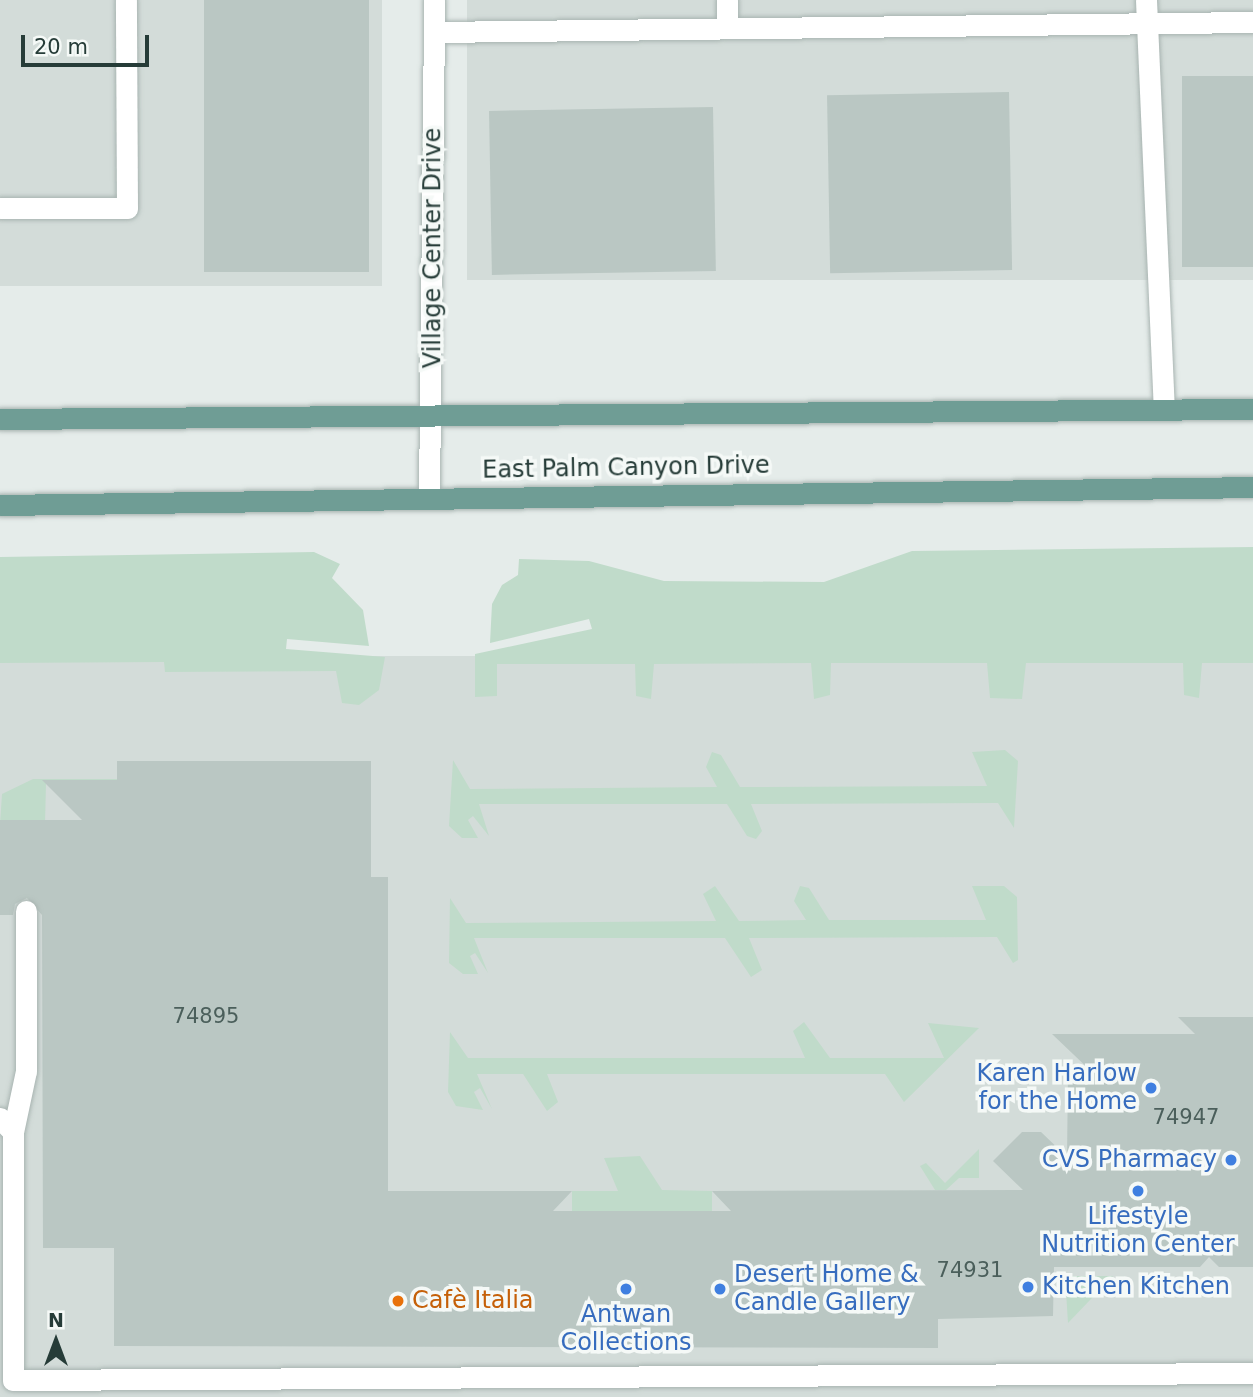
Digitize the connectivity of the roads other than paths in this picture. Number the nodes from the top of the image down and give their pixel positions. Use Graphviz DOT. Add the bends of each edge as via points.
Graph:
graph roads {
  1 [pos="126,0"];
  2 [pos="433,0"];
  3 [pos="727,0"];
  4 [pos="1146,0"];
  5 [pos="1253,22"];
  6 [pos="1146,23"];
  7 [pos="727,28"];
  8 [pos="434,32"];
  9 [pos="0,208"];
  10 [pos="1253,409"];
  11 [pos="1164,410"];
  12 [pos="431,416"];
  13 [pos="0,419"];
  14 [pos="1253,487"];
  15 [pos="429,497"];
  16 [pos="0,505"];
  17 [pos="26,911"];
  18 [pos="6,1125"];
  19 [pos="1253,1373"];
  1 -- 9 [label="street" via="127,208"];
  2 -- 8 [label="street, Village Center Drive"];
  3 -- 7 [label="street"];
  4 -- 6 [label="street"];
  5 -- 6 [label="street"];
  6 -- 7 [label="street"];
  6 -- 11 [label="street"];
  7 -- 8 [label="street"];
  8 -- 12 [label="street, Village Center Drive"];
  10 -- 11 [label="main road"];
  11 -- 12 [label="main road"];
  12 -- 13 [label="main road"];
  12 -- 15 [label="street, Village Center Drive"];
  14 -- 15 [label="main road, East Palm Canyon Drive"];
  15 -- 16 [label="main road, East Palm Canyon Drive"];
  17 -- 18 [label="street" via="26,1071"];
  18 -- 19 [label="street" via="12,1380"];
}
